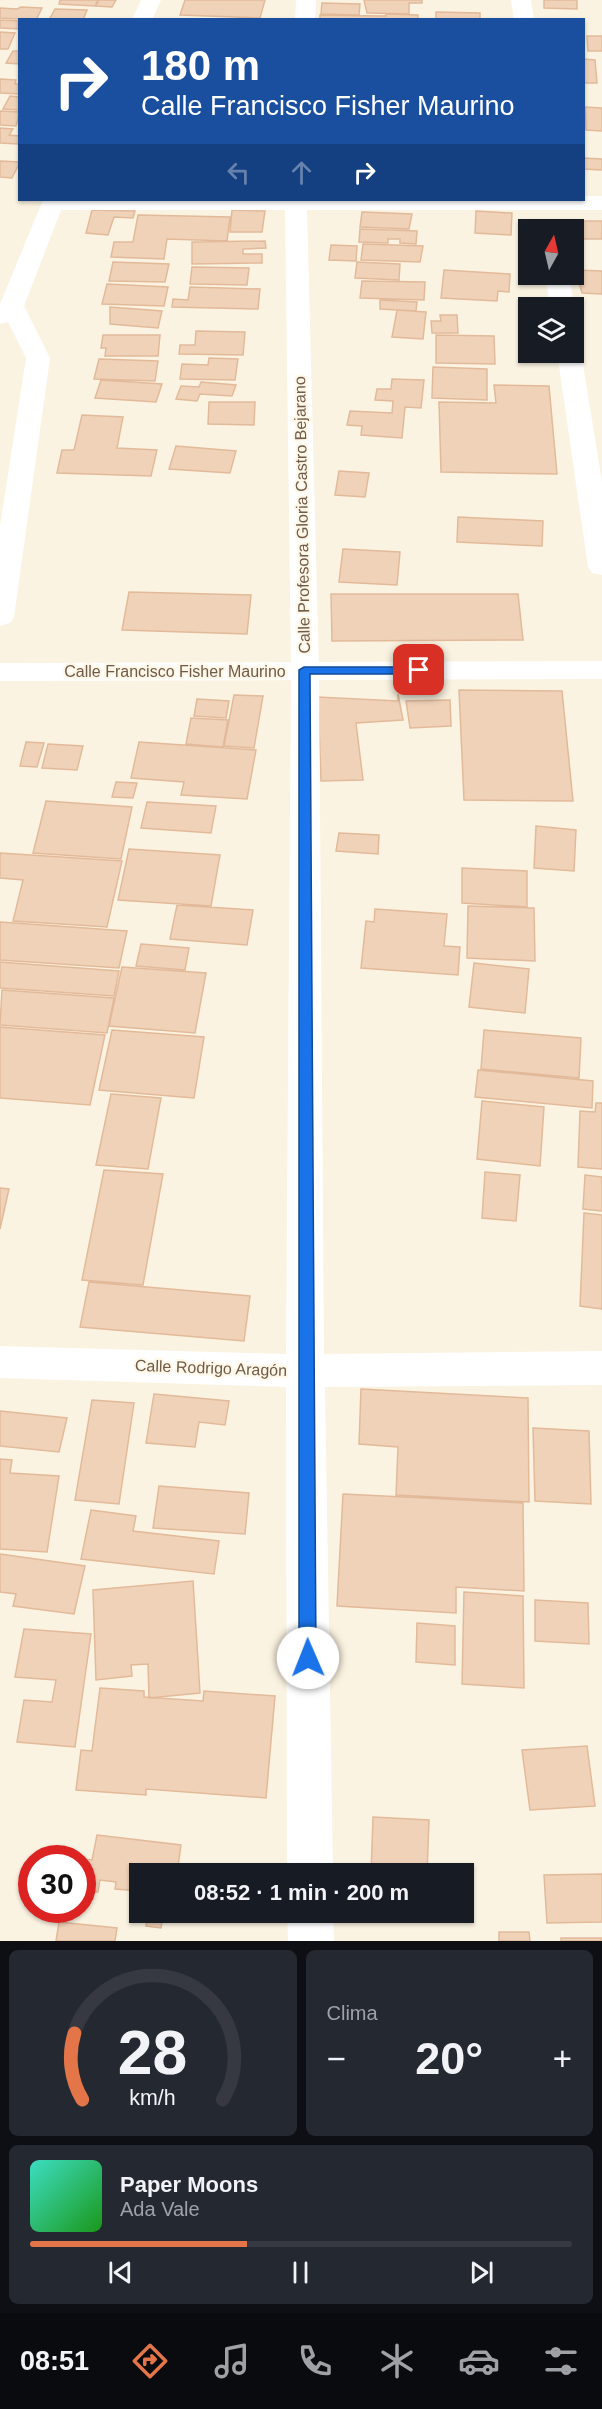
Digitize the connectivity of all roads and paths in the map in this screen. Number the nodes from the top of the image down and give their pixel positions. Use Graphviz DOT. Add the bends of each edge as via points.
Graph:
graph roads {
  1 [pos="151,0"];
  2 [pos="306,0"];
  3 [pos="521,0"];
  4 [pos="143,18"];
  5 [pos="305,18"];
  6 [pos="524,18"];
  7 [pos="54,201"];
  8 [pos="296,201"];
  9 [pos="327,201"];
  10 [pos="602,203"];
  11 [pos="547,208"];
  12 [pos="6,311"];
  13 [pos="571,363"];
  14 [pos="602,567"];
  15 [pos="0,617"];
  16 [pos="304,670"];
  17 [pos="602,670"];
  18 [pos="0,672"];
  19 [pos="0,1362"];
  20 [pos="602,1368"];
  21 [pos="305,1371"];
  22 [pos="310,1863"];
  23 [pos="310,1923"];
  24 [pos="311,1941"];
  1 -- 4 [label="street"];
  2 -- 5 [label="street"];
  3 -- 6 [label="street"];
  7 -- 12 [label="street"];
  8 -- 16 [label="street, Calle Profesora Gloria Castro Bejarano"];
  9 -- 11 [label="street"];
  10 -- 11 [label="street"];
  12 -- 15 [label="street" via="38,358"];
  13 -- 14 [label="street"];
  16 -- 17 [label="street, Calle Francisco Fisher Maurino"];
  16 -- 18 [label="street, Calle Francisco Fisher Maurino"];
  16 -- 21 [label="street, Calle Profesora Gloria Castro Bejarano"];
  19 -- 21 [label="street, Calle Rodrigo Aragón"];
  20 -- 21 [label="street, Calle Rodrigo Aragón"];
  21 -- 22 [label="street, Calle Profesora Gloria Castro Bejarano"];
  23 -- 24 [label="street"];
}
